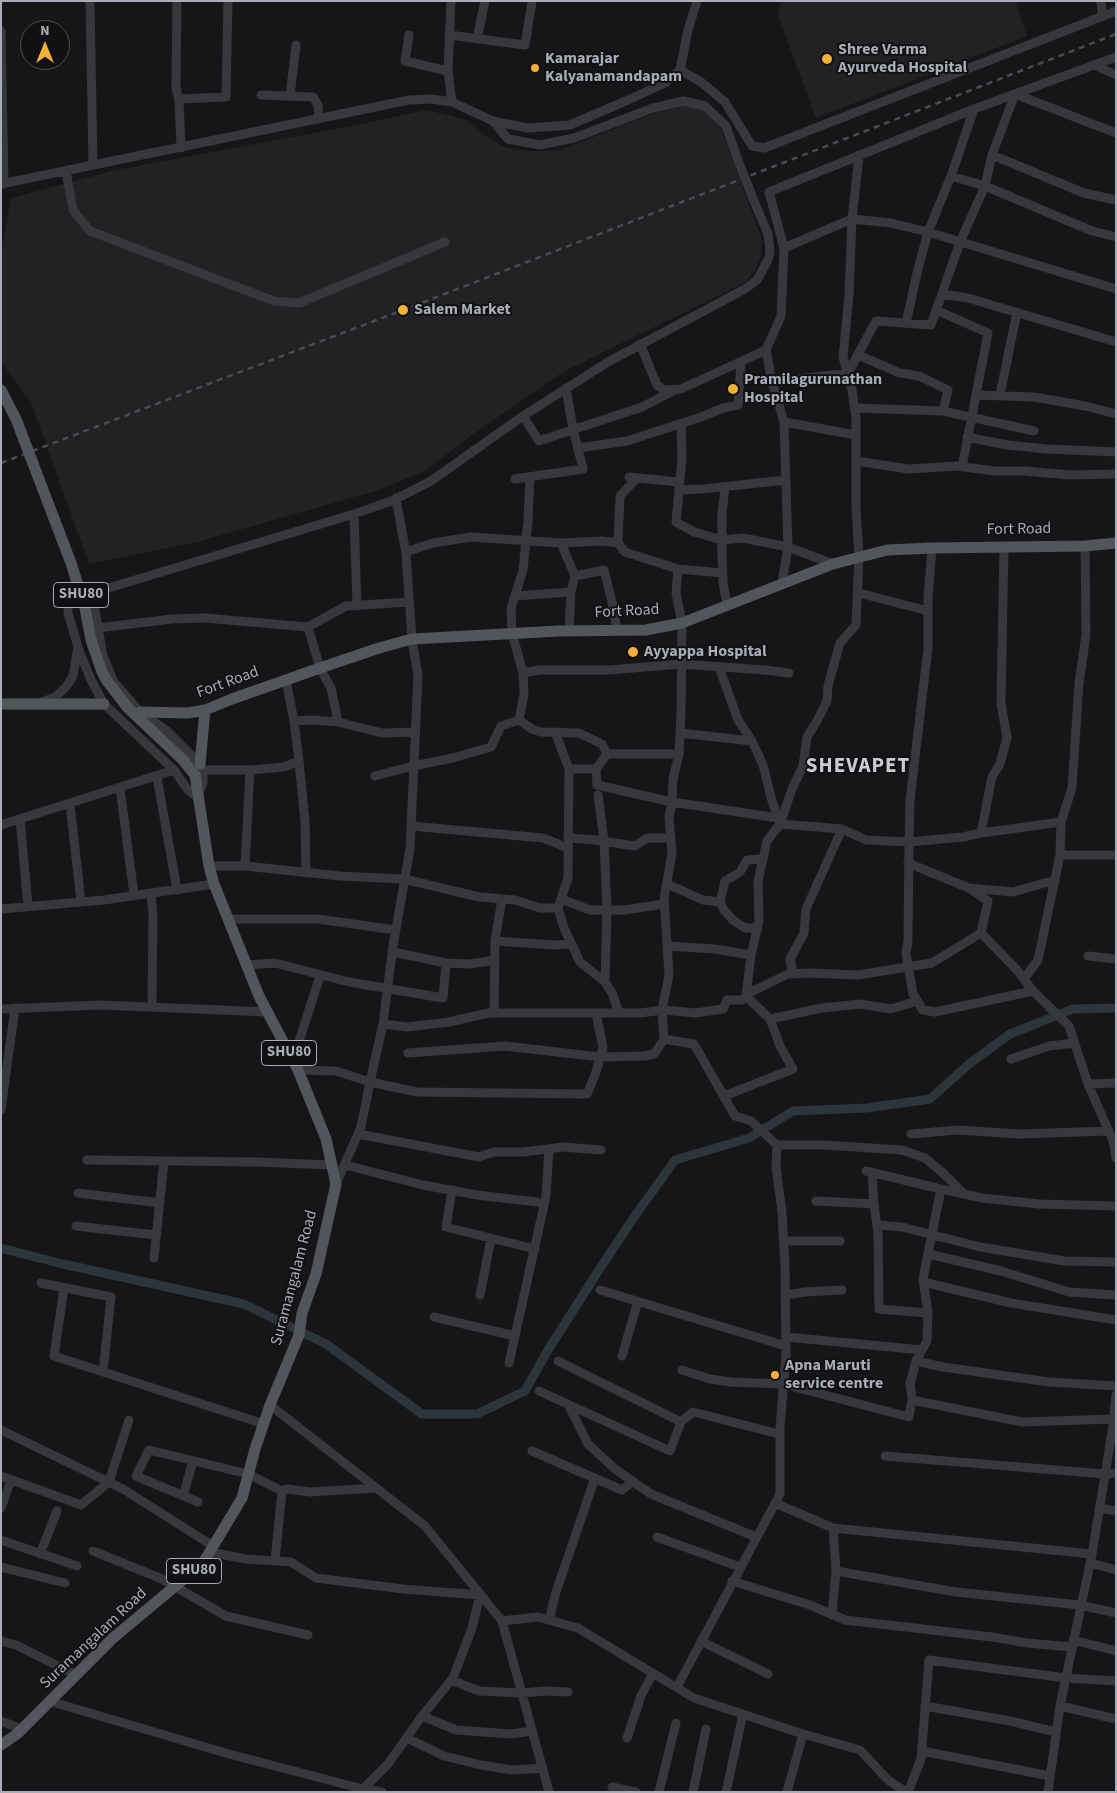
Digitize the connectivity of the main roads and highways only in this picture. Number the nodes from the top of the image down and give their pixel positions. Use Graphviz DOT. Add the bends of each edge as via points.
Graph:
graph roads {
  1 [pos="1,390"];
  2 [pos="1,404"];
  3 [pos="1116,543"];
  4 [pos="1,704"];
  5 [pos="104,704"];
  6 [pos="205,710"];
  7 [pos="140,712"];
  8 [pos="197,772"];
  9 [pos="1,1745"];
  1 -- 8 [label="main road, SHU80, bridge" via="16,419 71,563 102,672 128,708"];
  2 -- 8 [label="main road, SHU80" via="64,564 90,661 101,684 123,712 178,764"];
  3 -- 6 [label="main road, Fort Road" via="887,550 833,564 682,623 646,630 412,639"];
  4 -- 5 [label="main road"];
  6 -- 7 [label="main road, Fort Road"];
  6 -- 8 [label="main road"];
  8 -- 9 [label="main road, Suramangalam Road / SHU80" via="197,797 214,884 259,996 295,1065 326,1139 336,1184 299,1335 270,1405 242,1498 212,1549 203,1563 113,1638"];
}
